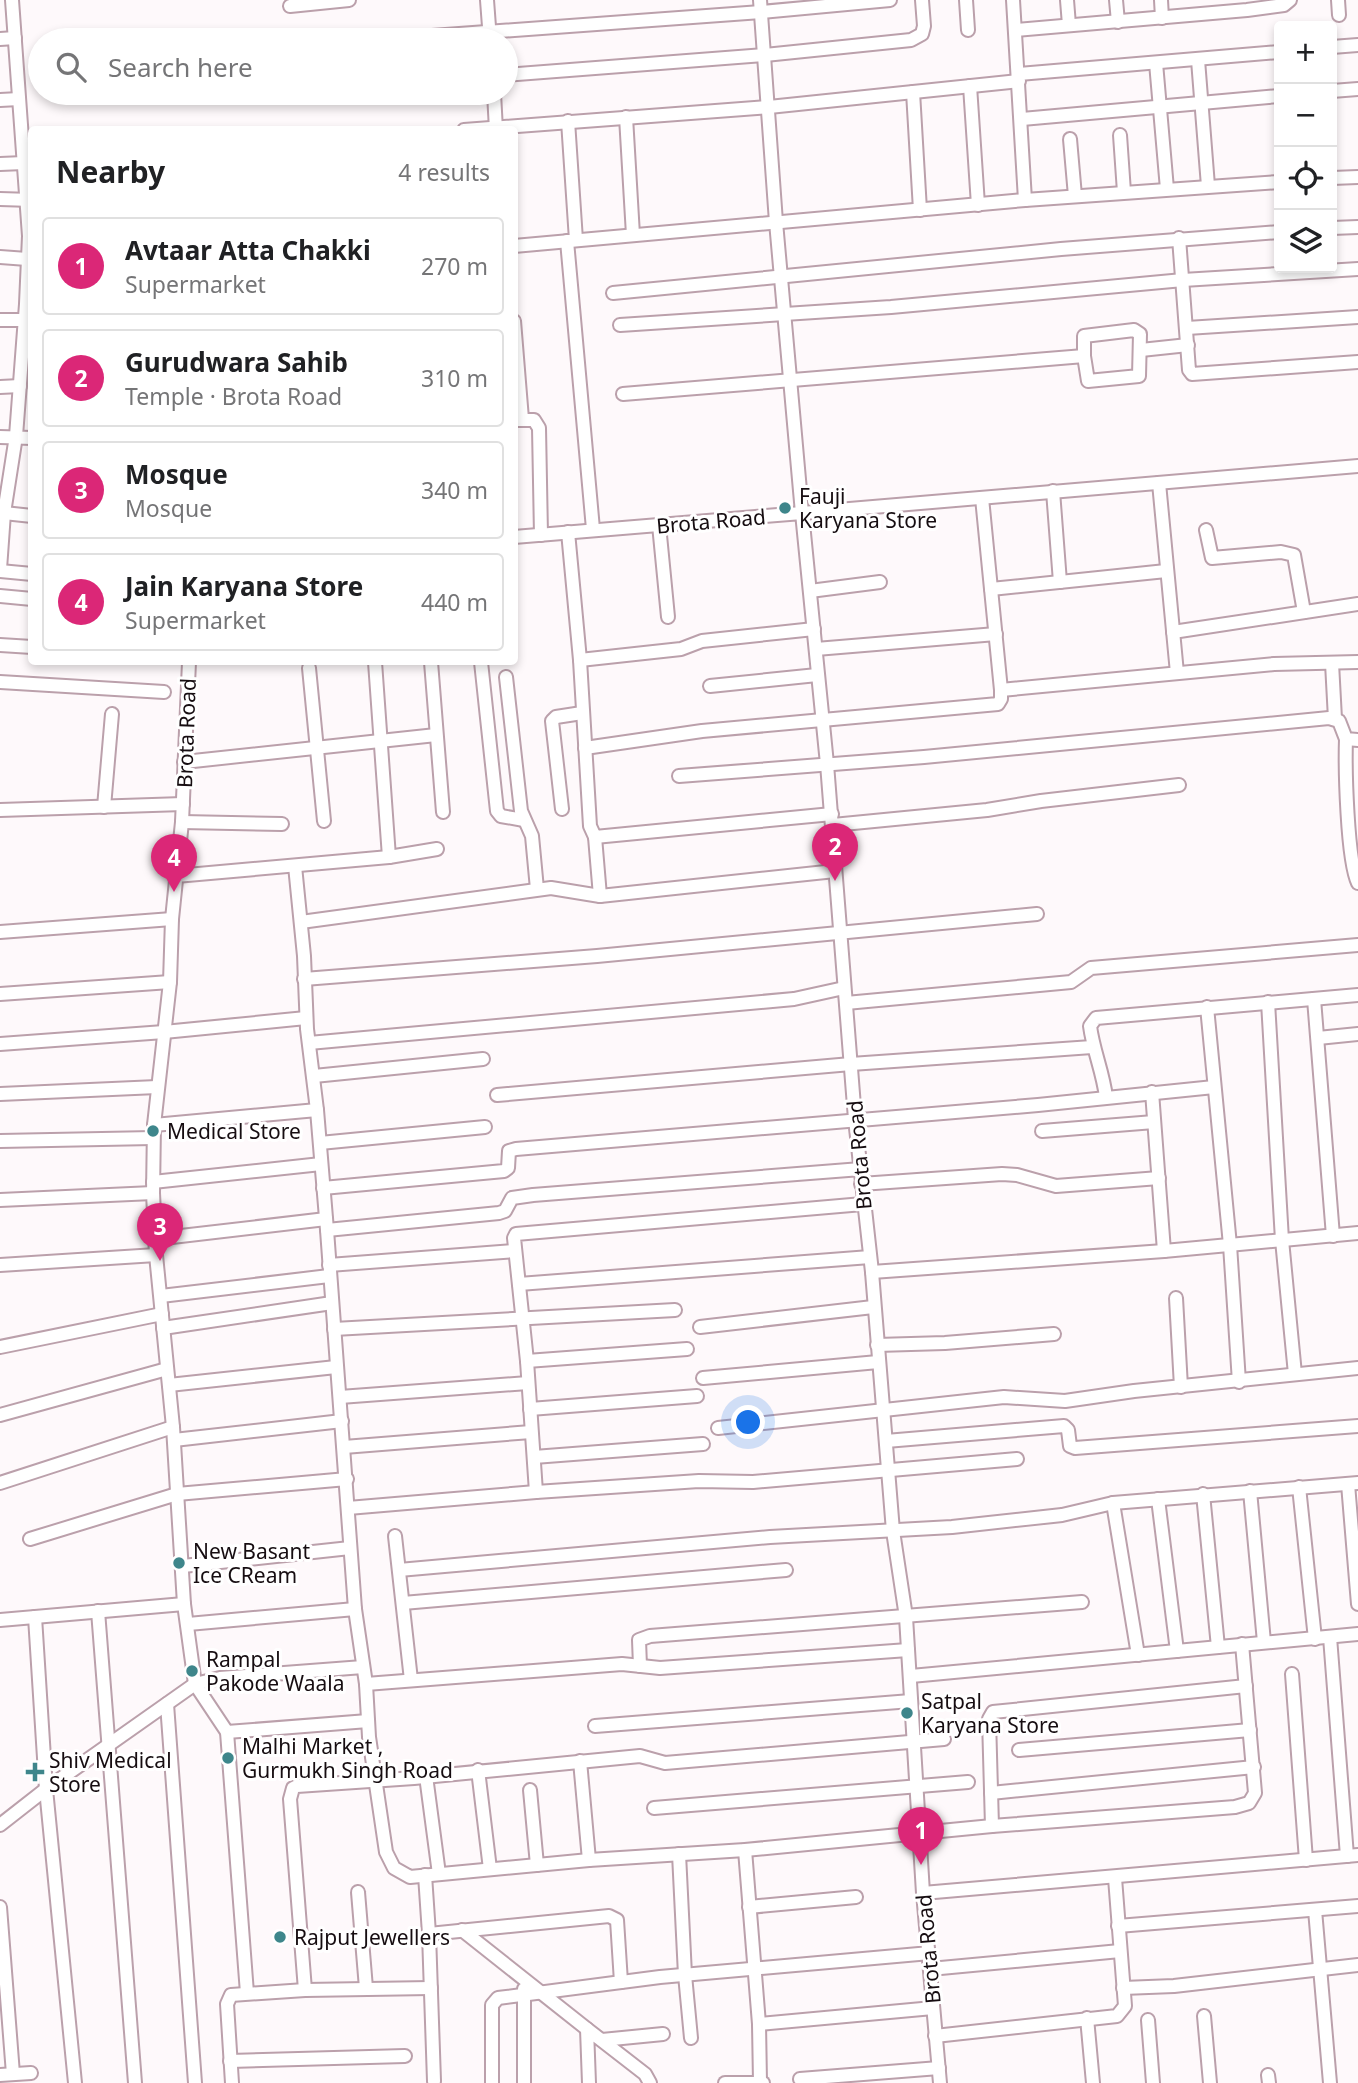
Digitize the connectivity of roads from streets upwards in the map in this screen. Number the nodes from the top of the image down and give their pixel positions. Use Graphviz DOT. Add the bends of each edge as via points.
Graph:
graph roads {
  1 [pos="12,0"];
  2 [pos="349,0"];
  3 [pos="487,0"];
  4 [pos="883,0"];
  5 [pos="890,0"];
  6 [pos="922,0"];
  7 [pos="966,0"];
  8 [pos="1013,0"];
  9 [pos="1067,0"];
  10 [pos="1116,0"];
  11 [pos="1161,0"];
  12 [pos="1290,0"];
  13 [pos="1338,0"];
  14 [pos="1247,5"];
  15 [pos="290,6"];
  16 [pos="761,6"];
  17 [pos="1203,7"];
  18 [pos="1339,15"];
  19 [pos="1162,18"];
  20 [pos="1118,22"];
  21 [pos="1069,25"];
  22 [pos="489,28"];
  23 [pos="968,30"];
  24 [pos="1015,30"];
  25 [pos="518,32"];
  26 [pos="15,38"];
  27 [pos="0,39"];
  28 [pos="1358,45"];
  29 [pos="1337,47"];
  30 [pos="1274,52"];
  31 [pos="765,55"];
  32 [pos="1198,60"];
  33 [pos="1156,63"];
  34 [pos="518,74"];
  35 [pos="1019,77"];
  36 [pos="970,86"];
  37 [pos="1358,89"];
  38 [pos="1337,91"];
  39 [pos="913,92"];
  40 [pos="1274,96"];
  41 [pos="19,99"];
  42 [pos="0,100"];
  43 [pos="1201,103"];
  44 [pos="495,105"];
  45 [pos="1160,106"];
  46 [pos="769,107"];
  47 [pos="626,117"];
  48 [pos="1021,119"];
  49 [pos="568,121"];
  50 [pos="496,126"];
  51 [pos="517,126"];
  52 [pos="1120,135"];
  53 [pos="1070,139"];
  54 [pos="24,163"];
  55 [pos="0,164"];
  56 [pos="1358,177"];
  57 [pos="1337,178"];
  58 [pos="1274,181"];
  59 [pos="1208,186"];
  60 [pos="28,188"];
  61 [pos="1167,189"];
  62 [pos="1124,192"];
  63 [pos="1075,196"];
  64 [pos="0,200"];
  65 [pos="28,200"];
  66 [pos="1026,200"];
  67 [pos="978,205"];
  68 [pos="920,210"];
  69 [pos="776,222"];
  70 [pos="1358,227"];
  71 [pos="1337,229"];
  72 [pos="1274,232"];
  73 [pos="633,235"];
  74 [pos="1179,239"];
  75 [pos="571,240"];
  76 [pos="518,246"];
  77 [pos="28,251"];
  78 [pos="0,257"];
  79 [pos="27,259"];
  80 [pos="1358,269"];
  81 [pos="781,278"];
  82 [pos="1183,280"];
  83 [pos="28,282"];
  84 [pos="613,293"];
  85 [pos="28,308"];
  86 [pos="784,315"];
  87 [pos="1358,317"];
  88 [pos="0,320"];
  89 [pos="25,320"];
  90 [pos="620,325"];
  91 [pos="1187,328"];
  92 [pos="1188,345"];
  93 [pos="1141,350"];
  94 [pos="1084,356"];
  95 [pos="1358,362"];
  96 [pos="26,372"];
  97 [pos="790,380"];
  98 [pos="20,386"];
  99 [pos="0,387"];
  100 [pos="622,394"];
  101 [pos="518,419"];
  102 [pos="0,436"];
  103 [pos="16,436"];
  104 [pos="28,438"];
  105 [pos="1358,466"];
  106 [pos="5,480"];
  107 [pos="1158,482"];
  108 [pos="1052,491"];
  109 [pos="982,498"];
  110 [pos="5,513"];
  111 [pos="802,513"];
  112 [pos="28,516"];
  113 [pos="659,525"];
  114 [pos="593,529"];
  115 [pos="1206,530"];
  116 [pos="568,532"];
  117 [pos="1,534"];
  118 [pos="541,534"];
  119 [pos="518,537"];
  120 [pos="0,570"];
  121 [pos="1166,571"];
  122 [pos="28,573"];
  123 [pos="880,582"];
  124 [pos="1060,582"];
  125 [pos="991,589"];
  126 [pos="810,591"];
  127 [pos="0,596"];
  128 [pos="28,599"];
  129 [pos="1358,604"];
  130 [pos="1304,612"];
  131 [pos="668,617"];
  132 [pos="814,629"];
  133 [pos="1173,632"];
  134 [pos="996,634"];
  135 [pos="0,645"];
  136 [pos="28,647"];
  137 [pos="816,649"];
  138 [pos="580,660"];
  139 [pos="1358,662"];
  140 [pos="1332,663"];
  141 [pos="188,665"];
  142 [pos="375,665"];
  143 [pos="431,665"];
  144 [pos="481,665"];
  145 [pos="309,668"];
  146 [pos="1177,673"];
  147 [pos="817,675"];
  148 [pos="506,677"];
  149 [pos="0,682"];
  150 [pos="710,685"];
  151 [pos="1001,690"];
  152 [pos="164,692"];
  153 [pos="582,713"];
  154 [pos="112,714"];
  155 [pos="823,719"];
  156 [pos="1335,719"];
  157 [pos="436,735"];
  158 [pos="1352,739"];
  159 [pos="381,740"];
  160 [pos="316,746"];
  161 [pos="584,748"];
  162 [pos="184,762"];
  163 [pos="827,764"];
  164 [pos="679,776"];
  165 [pos="1179,785"];
  166 [pos="183,804"];
  167 [pos="104,807"];
  168 [pos="562,809"];
  169 [pos="0,810"];
  170 [pos="443,812"];
  171 [pos="832,819"];
  172 [pos="524,820"];
  173 [pos="324,821"];
  174 [pos="182,822"];
  175 [pos="282,824"];
  176 [pos="595,837"];
  177 [pos="437,849"];
  178 [pos="389,857"];
  179 [pos="296,866"];
  180 [pos="835,871"];
  181 [pos="176,876"];
  182 [pos="1358,883"];
  183 [pos="537,889"];
  184 [pos="600,896"];
  185 [pos="1037,914"];
  186 [pos="172,919"];
  187 [pos="301,922"];
  188 [pos="0,932"];
  189 [pos="839,932"];
  190 [pos="1358,945"];
  191 [pos="304,979"];
  192 [pos="170,982"];
  193 [pos="844,988"];
  194 [pos="0,994"];
  195 [pos="1358,995"];
  196 [pos="1314,999"];
  197 [pos="1268,1002"];
  198 [pos="846,1003"];
  199 [pos="1207,1007"];
  200 [pos="306,1018"];
  201 [pos="164,1032"];
  202 [pos="1358,1034"];
  203 [pos="1318,1038"];
  204 [pos="309,1043"];
  205 [pos="0,1044"];
  206 [pos="1093,1048"];
  207 [pos="483,1059"];
  208 [pos="850,1064"];
  209 [pos="314,1076"];
  210 [pos="157,1087"];
  211 [pos="1214,1087"];
  212 [pos="1152,1092"];
  213 [pos="0,1094"];
  214 [pos="497,1095"];
  215 [pos="1105,1097"];
  216 [pos="317,1111"];
  217 [pos="855,1119"];
  218 [pos="1154,1122"];
  219 [pos="485,1127"];
  220 [pos="153,1131"];
  221 [pos="1042,1131"];
  222 [pos="0,1142"];
  223 [pos="320,1143"];
  224 [pos="321,1164"];
  225 [pos="860,1169"];
  226 [pos="1159,1178"];
  227 [pos="861,1184"];
  228 [pos="153,1188"];
  229 [pos="323,1188"];
  230 [pos="0,1200"];
  231 [pos="863,1204"];
  232 [pos="326,1224"];
  233 [pos="1358,1233"];
  234 [pos="1333,1236"];
  235 [pos="155,1239"];
  236 [pos="1283,1240"];
  237 [pos="1230,1245"];
  238 [pos="515,1251"];
  239 [pos="1164,1251"];
  240 [pos="156,1255"];
  241 [pos="870,1257"];
  242 [pos="0,1265"];
  243 [pos="329,1270"];
  244 [pos="872,1272"];
  245 [pos="519,1284"];
  246 [pos="160,1296"];
  247 [pos="1176,1298"];
  248 [pos="332,1303"];
  249 [pos="873,1307"];
  250 [pos="675,1310"];
  251 [pos="162,1314"];
  252 [pos="523,1319"];
  253 [pos="700,1327"];
  254 [pos="163,1328"];
  255 [pos="334,1329"];
  256 [pos="1054,1334"];
  257 [pos="877,1345"];
  258 [pos="0,1347"];
  259 [pos="687,1349"];
  260 [pos="527,1361"];
  261 [pos="878,1362"];
  262 [pos="336,1367"];
  263 [pos="1358,1368"];
  264 [pos="167,1369"];
  265 [pos="1295,1374"];
  266 [pos="703,1378"];
  267 [pos="528,1382"];
  268 [pos="1239,1382"];
  269 [pos="169,1385"];
  270 [pos="1181,1387"];
  271 [pos="697,1396"];
  272 [pos="340,1397"];
  273 [pos="530,1409"];
  274 [pos="884,1410"];
  275 [pos="0,1415"];
  276 [pos="342,1421"];
  277 [pos="1358,1426"];
  278 [pos="718,1428"];
  279 [pos="531,1432"];
  280 [pos="174,1434"];
  281 [pos="886,1441"];
  282 [pos="703,1444"];
  283 [pos="344,1447"];
  284 [pos="534,1457"];
  285 [pos="1017,1459"];
  286 [pos="887,1471"];
  287 [pos="346,1479"];
  288 [pos="0,1483"];
  289 [pos="1353,1483"];
  290 [pos="1299,1487"];
  291 [pos="1250,1491"];
  292 [pos="536,1492"];
  293 [pos="177,1494"];
  294 [pos="1203,1494"];
  295 [pos="1158,1499"];
  296 [pos="1113,1503"];
  297 [pos="348,1508"];
  298 [pos="893,1531"];
  299 [pos="1355,1534"];
  300 [pos="395,1536"];
  301 [pos="30,1539"];
  302 [pos="350,1548"];
  303 [pos="183,1566"];
  304 [pos="399,1570"];
  305 [pos="786,1570"];
  306 [pos="1357,1585"];
  307 [pos="1082,1602"];
  308 [pos="403,1603"];
  309 [pos="184,1604"];
  310 [pos="1358,1604"];
  311 [pos="355,1609"];
  312 [pos="98,1611"];
  313 [pos="35,1617"];
  314 [pos="906,1617"];
  315 [pos="0,1619"];
  316 [pos="188,1624"];
  317 [pos="1358,1634"];
  318 [pos="1330,1637"];
  319 [pos="1315,1639"];
  320 [pos="1264,1642"];
  321 [pos="1242,1644"];
  322 [pos="1218,1647"];
  323 [pos="908,1650"];
  324 [pos="1177,1651"];
  325 [pos="1138,1655"];
  326 [pos="640,1666"];
  327 [pos="363,1667"];
  328 [pos="1292,1674"];
  329 [pos="911,1676"];
  330 [pos="411,1680"];
  331 [pos="195,1684"];
  332 [pos="366,1684"];
  333 [pos="1246,1686"];
  334 [pos="911,1701"];
  335 [pos="167,1704"];
  336 [pos="368,1721"];
  337 [pos="595,1726"];
  338 [pos="1250,1730"];
  339 [pos="227,1732"];
  340 [pos="944,1739"];
  341 [pos="915,1742"];
  342 [pos="109,1745"];
  343 [pos="1019,1750"];
  344 [pos="580,1761"];
  345 [pos="1254,1767"];
  346 [pos="478,1770"];
  347 [pos="426,1776"];
  348 [pos="375,1780"];
  349 [pos="968,1782"];
  350 [pos="918,1788"];
  351 [pos="46,1789"];
  352 [pos="530,1790"];
  353 [pos="992,1793"];
  354 [pos="654,1808"];
  355 [pos="0,1825"];
  356 [pos="992,1826"];
  357 [pos="921,1834"];
  358 [pos="745,1850"];
  359 [pos="679,1854"];
  360 [pos="1352,1856"];
  361 [pos="589,1860"];
  362 [pos="1306,1860"];
  363 [pos="537,1865"];
  364 [pos="490,1869"];
  365 [pos="439,1874"];
  366 [pos="425,1875"];
  367 [pos="1115,1878"];
  368 [pos="358,1892"];
  369 [pos="923,1893"];
  370 [pos="856,1897"];
  371 [pos="1358,1906"];
  372 [pos="0,1907"];
  373 [pos="749,1907"];
  374 [pos="1315,1910"];
  375 [pos="1118,1926"];
  376 [pos="462,1930"];
  377 [pos="429,1934"];
  378 [pos="1120,1951"];
  379 [pos="930,1952"];
  380 [pos="1358,1965"];
  381 [pos="754,1968"];
  382 [pos="930,1969"];
  383 [pos="1320,1969"];
  384 [pos="685,1975"];
  385 [pos="523,1979"];
  386 [pos="621,1982"];
  387 [pos="366,1988"];
  388 [pos="1123,1988"];
  389 [pos="430,1989"];
  390 [pos="305,1990"];
  391 [pos="541,1992"];
  392 [pos="247,1993"];
  393 [pos="524,1994"];
  394 [pos="933,2008"];
  395 [pos="1203,2016"];
  396 [pos="1087,2018"];
  397 [pos="1148,2020"];
  398 [pos="759,2024"];
  399 [pos="587,2029"];
  400 [pos="663,2034"];
  401 [pos="935,2036"];
  402 [pos="691,2038"];
  403 [pos="602,2040"];
  404 [pos="405,2056"];
  405 [pos="230,2061"];
  406 [pos="939,2068"];
  407 [pos="31,2073"];
  408 [pos="7,2075"];
  409 [pos="800,2079"];
  410 [pos="434,2081"];
  411 [pos="651,2082"];
  412 [pos="762,2082"];
  413 [pos="75,2083"];
  414 [pos="135,2083"];
  415 [pos="195,2083"];
  416 [pos="232,2083"];
  417 [pos="492,2083"];
  418 [pos="524,2083"];
  419 [pos="589,2083"];
  420 [pos="724,2083"];
  421 [pos="940,2083"];
  422 [pos="1093,2083"];
  423 [pos="1153,2083"];
  424 [pos="1210,2083"];
  425 [pos="1330,2083"];
  1 -- 26 [label="street"];
  2 -- 15 [label="street"];
  3 -- 22 [label="street"];
  4 -- 5 [label="street"];
  4 -- 16 [label="street"];
  6 -- 31 [label="street" via="924,26 917,38"];
  7 -- 23 [label="street"];
  8 -- 24 [label="street"];
  9 -- 21 [label="street"];
  10 -- 20 [label="street"];
  11 -- 19 [label="street"];
  12 -- 14 [label="street" via="1284,5"];
  13 -- 18 [label="street"];
  14 -- 17 [label="street"];
  16 -- 25 [label="street"];
  16 -- 31 [label="street"];
  17 -- 19 [label="street"];
  19 -- 20 [label="street"];
  20 -- 21 [label="street"];
  21 -- 24 [label="street"];
  24 -- 35 [label="street"];
  26 -- 27 [label="street"];
  26 -- 41 [label="street"];
  28 -- 29 [label="street"];
  30 -- 32 [label="street"];
  31 -- 34 [label="street"];
  31 -- 46 [label="street"];
  32 -- 33 [label="street"];
  32 -- 43 [label="street"];
  33 -- 35 [label="street"];
  33 -- 45 [label="street"];
  35 -- 36 [label="street"];
  35 -- 48 [label="street"];
  36 -- 39 [label="street"];
  36 -- 67 [label="street"];
  37 -- 38 [label="street"];
  39 -- 46 [label="street"];
  39 -- 68 [label="street"];
  40 -- 43 [label="street"];
  41 -- 42 [label="street"];
  41 -- 54 [label="street"];
  43 -- 45 [label="street"];
  43 -- 59 [label="street"];
  44 -- 50 [label="street"];
  45 -- 48 [label="street"];
  45 -- 61 [label="street"];
  46 -- 47 [label="street"];
  46 -- 69 [label="street"];
  47 -- 49 [label="street"];
  47 -- 73 [label="street"];
  48 -- 66 [label="street"];
  49 -- 51 [label="street"];
  49 -- 75 [label="street"];
  52 -- 62 [label="street"];
  53 -- 63 [label="street"];
  54 -- 55 [label="street"];
  54 -- 60 [label="street"];
  56 -- 57 [label="street"];
  58 -- 59 [label="street"];
  59 -- 61 [label="street"];
  61 -- 62 [label="street"];
  62 -- 63 [label="street"];
  63 -- 66 [label="street"];
  64 -- 65 [label="street"];
  66 -- 67 [label="street"];
  67 -- 68 [label="street"];
  68 -- 69 [label="street"];
  69 -- 73 [label="street"];
  69 -- 81 [label="street"];
  70 -- 71 [label="street"];
  72 -- 74 [label="street"];
  73 -- 75 [label="street"];
  74 -- 81 [label="street"];
  74 -- 82 [label="street"];
  75 -- 76 [label="street"];
  75 -- 114 [label="street"];
  77 -- 79 [label="street"];
  78 -- 79 [label="street"];
  79 -- 83 [label="street"];
  80 -- 82 [label="street"];
  81 -- 84 [label="street"];
  81 -- 86 [label="street"];
  82 -- 86 [label="street"];
  82 -- 91 [label="street"];
  85 -- 89 [label="street"];
  86 -- 90 [label="street"];
  86 -- 97 [label="street"];
  87 -- 91 [label="street"];
  88 -- 89 [label="street"];
  89 -- 96 [label="street"];
  91 -- 92 [label="street"];
  92 -- 93 [label="street"];
  92 -- 95 [label="street" via="1189,370 1195,375"];
  93 -- 94 [label="street" via="1140,334 1134,330 1087,334"];
  93 -- 94 [label="street" via="1139,376 1087,380"];
  94 -- 97 [label="street"];
  96 -- 98 [label="street"];
  97 -- 100 [label="street"];
  97 -- 111 [label="street"];
  98 -- 99 [label="street"];
  98 -- 103 [label="street"];
  101 -- 118 [label="street" via="534,420 539,428"];
  102 -- 103 [label="street"];
  103 -- 104 [label="street"];
  103 -- 106 [label="street"];
  105 -- 107 [label="street"];
  106 -- 110 [label="street"];
  107 -- 108 [label="street"];
  107 -- 121 [label="street"];
  108 -- 109 [label="street"];
  108 -- 124 [label="street"];
  109 -- 111 [label="street"];
  109 -- 125 [label="street"];
  110 -- 112 [label="street"];
  110 -- 117 [label="street"];
  111 -- 113 [label="street, Brota Road"];
  111 -- 126 [label="street, Brota Road"];
  113 -- 114 [label="street, Brota Road"];
  113 -- 131 [label="street"];
  114 -- 116 [label="street, Brota Road"];
  115 -- 130 [label="street" via="1212,558 1294,555"];
  116 -- 118 [label="street, Brota Road"];
  116 -- 138 [label="street"];
  117 -- 120 [label="street"];
  118 -- 119 [label="street, Brota Road"];
  120 -- 122 [label="street"];
  121 -- 124 [label="street"];
  121 -- 133 [label="street"];
  123 -- 126 [label="street"];
  124 -- 125 [label="street"];
  125 -- 134 [label="street"];
  126 -- 132 [label="street, Brota Road"];
  127 -- 128 [label="street"];
  129 -- 130 [label="street"];
  130 -- 133 [label="street"];
  132 -- 137 [label="street, Brota Road"];
  132 -- 138 [label="street"];
  133 -- 146 [label="street"];
  134 -- 137 [label="street"];
  134 -- 151 [label="street"];
  135 -- 136 [label="street"];
  137 -- 147 [label="street, Brota Road"];
  138 -- 153 [label="street"];
  139 -- 140 [label="street"];
  140 -- 146 [label="street"];
  140 -- 156 [label="street"];
  141 -- 162 [label="street, Brota Road"];
  142 -- 159 [label="street"];
  143 -- 157 [label="street"];
  144 -- 172 [label="street" via="496,811 500,816"];
  145 -- 160 [label="street"];
  146 -- 151 [label="street"];
  147 -- 150 [label="street"];
  147 -- 155 [label="street, Brota Road"];
  148 -- 172 [label="street"];
  149 -- 152 [label="street"];
  151 -- 155 [label="street" via="1002,698 991,707"];
  153 -- 161 [label="street"];
  153 -- 168 [label="street" via="552,721"];
  154 -- 167 [label="street"];
  155 -- 161 [label="street"];
  155 -- 163 [label="street, Brota Road"];
  156 -- 158 [label="street"];
  156 -- 163 [label="street"];
  157 -- 159 [label="street"];
  157 -- 170 [label="street"];
  158 -- 182 [label="street" via="1351,839"];
  159 -- 160 [label="street"];
  159 -- 178 [label="street"];
  160 -- 162 [label="street"];
  160 -- 173 [label="street"];
  161 -- 176 [label="street" via="590,826"];
  162 -- 166 [label="street, Brota Road"];
  163 -- 164 [label="street"];
  163 -- 171 [label="street, Brota Road"];
  165 -- 171 [label="street" via="987,810"];
  166 -- 167 [label="street"];
  166 -- 174 [label="street, Brota Road"];
  167 -- 169 [label="street"];
  171 -- 176 [label="street"];
  171 -- 180 [label="street, Brota Road"];
  172 -- 183 [label="street" via="532,836"];
  174 -- 175 [label="street"];
  174 -- 181 [label="street, Brota Road"];
  176 -- 184 [label="street"];
  177 -- 178 [label="street"];
  178 -- 179 [label="street"];
  179 -- 181 [label="street"];
  179 -- 187 [label="street"];
  180 -- 184 [label="street"];
  180 -- 189 [label="street, Brota Road"];
  181 -- 186 [label="street, Brota Road"];
  183 -- 184 [label="street"];
  183 -- 187 [label="street"];
  185 -- 189 [label="street"];
  186 -- 188 [label="street"];
  186 -- 192 [label="street, Brota Road"];
  187 -- 191 [label="street"];
  189 -- 191 [label="street"];
  189 -- 193 [label="street, Brota Road"];
  190 -- 198 [label="street" via="1091,968 1071,982"];
  191 -- 200 [label="street"];
  192 -- 194 [label="street"];
  192 -- 201 [label="street, Brota Road"];
  193 -- 198 [label="street, Brota Road"];
  193 -- 204 [label="street" via="794,999"];
  195 -- 196 [label="street"];
  196 -- 197 [label="street"];
  196 -- 203 [label="street"];
  197 -- 199 [label="street"];
  197 -- 236 [label="street"];
  198 -- 208 [label="street, Brota Road"];
  199 -- 206 [label="street" via="1096,1018 1090,1026"];
  199 -- 211 [label="street"];
  200 -- 201 [label="street"];
  200 -- 204 [label="street"];
  201 -- 205 [label="street"];
  201 -- 210 [label="street, Brota Road"];
  202 -- 203 [label="street"];
  203 -- 234 [label="street"];
  204 -- 209 [label="street"];
  206 -- 208 [label="street"];
  206 -- 215 [label="street"];
  207 -- 209 [label="street"];
  208 -- 214 [label="street"];
  208 -- 217 [label="street, Brota Road"];
  209 -- 216 [label="street"];
  210 -- 213 [label="street"];
  210 -- 220 [label="street, Brota Road"];
  211 -- 212 [label="street"];
  211 -- 237 [label="street"];
  212 -- 215 [label="street"];
  212 -- 218 [label="street"];
  215 -- 217 [label="street"];
  216 -- 220 [label="street"];
  216 -- 223 [label="street"];
  217 -- 225 [label="street, Brota Road"];
  217 -- 229 [label="street" via="516,1149 509,1151 504,1171"];
  218 -- 221 [label="street"];
  218 -- 226 [label="street"];
  219 -- 223 [label="street"];
  220 -- 222 [label="street"];
  220 -- 228 [label="street, Brota Road"];
  223 -- 224 [label="street"];
  224 -- 228 [label="street"];
  224 -- 229 [label="street"];
  225 -- 227 [label="street, Brota Road"];
  225 -- 232 [label="street" via="533,1195 512,1198 499,1213"];
  226 -- 227 [label="street" via="1056,1186 1003,1174"];
  226 -- 239 [label="street"];
  227 -- 231 [label="street, Brota Road"];
  228 -- 230 [label="street"];
  228 -- 235 [label="street, Brota Road"];
  229 -- 232 [label="street"];
  231 -- 238 [label="street" via="517,1234"];
  231 -- 241 [label="street, Brota Road"];
  232 -- 235 [label="street"];
  232 -- 243 [label="street"];
  233 -- 234 [label="street"];
  234 -- 236 [label="street"];
  235 -- 240 [label="street, Brota Road"];
  236 -- 237 [label="street"];
  236 -- 265 [label="street"];
  237 -- 239 [label="street"];
  237 -- 268 [label="street"];
  238 -- 243 [label="street"];
  238 -- 245 [label="street"];
  239 -- 244 [label="street"];
  240 -- 242 [label="street"];
  240 -- 246 [label="street, Brota Road"];
  241 -- 244 [label="street, Brota Road"];
  241 -- 245 [label="street"];
  243 -- 246 [label="street"];
  243 -- 248 [label="street"];
  244 -- 249 [label="street, Brota Road"];
  245 -- 252 [label="street"];
  246 -- 251 [label="street, Brota Road"];
  247 -- 270 [label="street"];
  248 -- 254 [label="street"];
  248 -- 255 [label="street"];
  249 -- 253 [label="street"];
  249 -- 257 [label="street, Brota Road"];
  250 -- 252 [label="street"];
  251 -- 254 [label="street, Brota Road"];
  251 -- 258 [label="street"];
  252 -- 255 [label="street"];
  252 -- 260 [label="street"];
  254 -- 264 [label="street, Brota Road"];
  255 -- 262 [label="street"];
  256 -- 257 [label="street"];
  257 -- 261 [label="street, Brota Road"];
  259 -- 260 [label="street"];
  260 -- 267 [label="street"];
  261 -- 266 [label="street"];
  261 -- 274 [label="street, Brota Road"];
  262 -- 269 [label="street"];
  262 -- 272 [label="street"];
  263 -- 265 [label="street"];
  264 -- 269 [label="street, Brota Road"];
  264 -- 275 [label="street"];
  265 -- 268 [label="street"];
  267 -- 272 [label="street"];
  267 -- 273 [label="street"];
  268 -- 270 [label="street"];
  269 -- 280 [label="street, Brota Road"];
  270 -- 274 [label="street" via="1065,1401 1004,1397"];
  271 -- 273 [label="street"];
  272 -- 276 [label="street"];
  273 -- 279 [label="street"];
  274 -- 278 [label="street"];
  274 -- 281 [label="street, Brota Road"];
  276 -- 280 [label="street"];
  276 -- 283 [label="street"];
  277 -- 281 [label="street" via="1075,1447 1070,1446 1064,1426"];
  279 -- 283 [label="street"];
  279 -- 284 [label="street"];
  280 -- 288 [label="street"];
  280 -- 293 [label="street, Brota Road"];
  281 -- 286 [label="street, Brota Road"];
  282 -- 284 [label="street"];
  283 -- 287 [label="street"];
  284 -- 292 [label="street"];
  285 -- 286 [label="street"];
  286 -- 292 [label="street"];
  286 -- 298 [label="street, Brota Road"];
  287 -- 293 [label="street"];
  287 -- 297 [label="street"];
  289 -- 290 [label="street"];
  289 -- 299 [label="street"];
  290 -- 291 [label="street"];
  290 -- 319 [label="street"];
  291 -- 294 [label="street"];
  291 -- 320 [label="street"];
  292 -- 297 [label="street"];
  293 -- 301 [label="street"];
  293 -- 303 [label="street, Brota Road"];
  294 -- 295 [label="street"];
  294 -- 322 [label="street"];
  295 -- 296 [label="street"];
  295 -- 324 [label="street"];
  296 -- 298 [label="street" via="1062,1515"];
  296 -- 325 [label="street"];
  297 -- 302 [label="street"];
  298 -- 304 [label="street" via="757,1538"];
  298 -- 314 [label="street, Brota Road"];
  299 -- 306 [label="street"];
  300 -- 304 [label="street"];
  302 -- 303 [label="street"];
  302 -- 311 [label="street"];
  303 -- 309 [label="street, Brota Road"];
  304 -- 308 [label="street"];
  305 -- 308 [label="street"];
  306 -- 310 [label="street"];
  307 -- 314 [label="street"];
  308 -- 330 [label="street"];
  309 -- 312 [label="street"];
  309 -- 316 [label="street, Brota Road"];
  311 -- 316 [label="street"];
  311 -- 327 [label="street"];
  312 -- 313 [label="street"];
  312 -- 342 [label="street"];
  313 -- 315 [label="street"];
  313 -- 351 [label="street"];
  314 -- 323 [label="street, Brota Road"];
  314 -- 326 [label="street" via="650,1636 639,1640"];
  316 -- 331 [label="street, Brota Road"];
  317 -- 318 [label="street"];
  318 -- 319 [label="street"];
  318 -- 360 [label="street"];
  319 -- 320 [label="street"];
  320 -- 321 [label="street"];
  321 -- 322 [label="street"];
  321 -- 333 [label="street"];
  322 -- 324 [label="street"];
  323 -- 326 [label="street"];
  323 -- 329 [label="street, Brota Road"];
  324 -- 325 [label="street"];
  325 -- 329 [label="street"];
  326 -- 330 [label="street"];
  327 -- 331 [label="street"];
  327 -- 332 [label="street"];
  328 -- 362 [label="street"];
  329 -- 334 [label="street, Brota Road"];
  330 -- 332 [label="street"];
  331 -- 335 [label="street"];
  331 -- 339 [label="street"];
  332 -- 336 [label="street"];
  333 -- 338 [label="street"];
  333 -- 353 [label="street" via="993,1712 989,1719"];
  334 -- 337 [label="street"];
  334 -- 341 [label="street, Brota Road"];
  335 -- 342 [label="street"];
  335 -- 415 [label="street"];
  336 -- 339 [label="street"];
  336 -- 348 [label="street"];
  338 -- 343 [label="street"];
  338 -- 345 [label="street"];
  339 -- 392 [label="street"];
  340 -- 341 [label="street"];
  341 -- 344 [label="street" via="665,1763 640,1756"];
  341 -- 350 [label="street, Brota Road"];
  342 -- 351 [label="street"];
  342 -- 414 [label="street"];
  344 -- 346 [label="street"];
  344 -- 361 [label="street"];
  345 -- 353 [label="street"];
  345 -- 356 [label="street" via="1255,1793 1249,1803 1235,1807"];
  346 -- 347 [label="street"];
  346 -- 364 [label="street"];
  347 -- 348 [label="street"];
  347 -- 365 [label="street"];
  348 -- 366 [label="street" via="386,1852 394,1868 410,1877"];
  348 -- 390 [label="street" via="304,1784 291,1793"];
  349 -- 350 [label="street"];
  350 -- 354 [label="street"];
  350 -- 357 [label="street, Brota Road"];
  351 -- 355 [label="street"];
  351 -- 413 [label="street"];
  352 -- 363 [label="street"];
  353 -- 356 [label="street"];
  356 -- 357 [label="street"];
  357 -- 358 [label="street"];
  357 -- 369 [label="street, Brota Road"];
  358 -- 359 [label="street"];
  358 -- 373 [label="street"];
  359 -- 361 [label="street"];
  359 -- 384 [label="street"];
  360 -- 362 [label="street"];
  361 -- 363 [label="street"];
  362 -- 367 [label="street"];
  363 -- 364 [label="street"];
  364 -- 365 [label="street"];
  365 -- 366 [label="street"];
  366 -- 377 [label="street"];
  367 -- 369 [label="street"];
  367 -- 375 [label="street"];
  368 -- 387 [label="street"];
  369 -- 379 [label="street, Brota Road"];
  370 -- 373 [label="street"];
  371 -- 374 [label="street"];
  372 -- 408 [label="street"];
  373 -- 381 [label="street"];
  374 -- 375 [label="street"];
  374 -- 383 [label="street"];
  375 -- 378 [label="street"];
  376 -- 377 [label="street"];
  376 -- 385 [label="street"];
  376 -- 386 [label="street" via="609,1916 617,1920"];
  377 -- 389 [label="street"];
  378 -- 382 [label="street"];
  378 -- 388 [label="street"];
  379 -- 381 [label="street"];
  379 -- 382 [label="street, Brota Road"];
  380 -- 383 [label="street"];
  381 -- 384 [label="street"];
  381 -- 398 [label="street"];
  382 -- 394 [label="street, Brota Road"];
  383 -- 388 [label="street"];
  383 -- 425 [label="street"];
  384 -- 386 [label="street"];
  384 -- 402 [label="street"];
  385 -- 391 [label="street"];
  385 -- 393 [label="street"];
  386 -- 391 [label="street"];
  387 -- 389 [label="street"];
  387 -- 390 [label="street"];
  388 -- 396 [label="street" via="1122,2012"];
  389 -- 410 [label="street"];
  390 -- 392 [label="street"];
  391 -- 393 [label="street"];
  391 -- 399 [label="street"];
  392 -- 405 [label="street" via="228,1998"];
  393 -- 417 [label="street" via="498,1998 492,2005"];
  393 -- 418 [label="street"];
  394 -- 398 [label="street"];
  394 -- 401 [label="street, Brota Road"];
  395 -- 424 [label="street"];
  396 -- 401 [label="street"];
  396 -- 422 [label="street"];
  397 -- 423 [label="street"];
  398 -- 412 [label="street"];
  399 -- 403 [label="street"];
  399 -- 419 [label="street"];
  400 -- 403 [label="street"];
  401 -- 406 [label="street, Brota Road"];
  403 -- 411 [label="street"];
  404 -- 405 [label="street"];
  405 -- 416 [label="street"];
  406 -- 409 [label="street"];
  406 -- 421 [label="street, Brota Road"];
  407 -- 408 [label="street"];
  412 -- 420 [label="street"];
}
